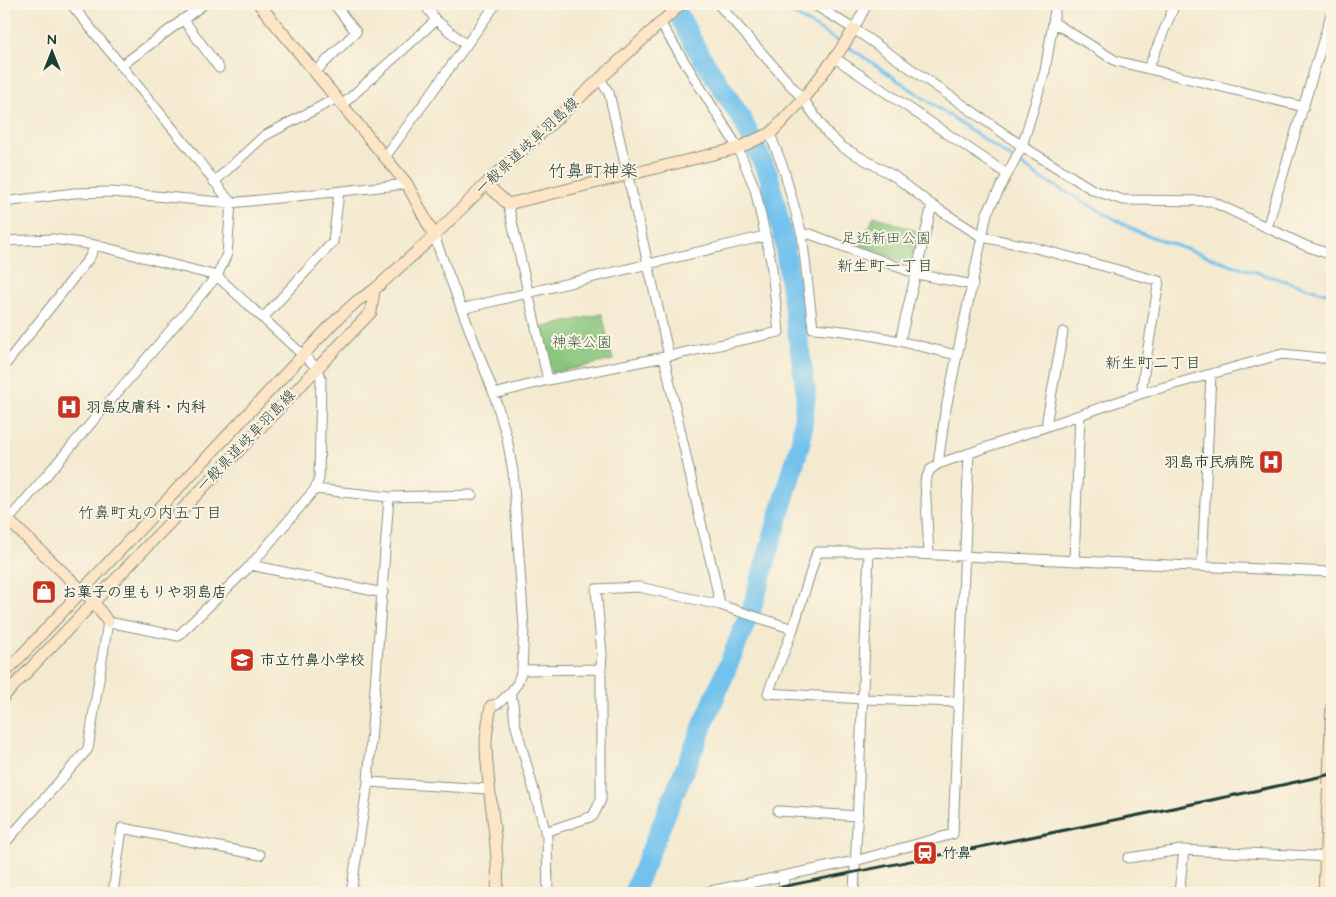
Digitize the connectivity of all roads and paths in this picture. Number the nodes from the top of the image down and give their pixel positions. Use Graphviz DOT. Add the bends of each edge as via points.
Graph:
graph roads {
  1 [pos="70,4"];
  2 [pos="204,4"];
  3 [pos="259,4"];
  4 [pos="334,4"];
  5 [pos="424,4"];
  6 [pos="496,4"];
  7 [pos="681,4"];
  8 [pos="718,4"];
  9 [pos="813,4"];
  10 [pos="868,4"];
  11 [pos="1056,4"];
  12 [pos="1175,4"];
  13 [pos="1332,11"];
  14 [pos="184,19"];
  15 [pos="436,20"];
  16 [pos="664,21"];
  17 [pos="1053,22"];
  18 [pos="852,33"];
  19 [pos="466,45"];
  20 [pos="837,55"];
  21 [pos="121,66"];
  22 [pos="219,68"];
  23 [pos="1148,69"];
  24 [pos="315,72"];
  25 [pos="599,78"];
  26 [pos="803,99"];
  27 [pos="339,101"];
  28 [pos="1304,107"];
  29 [pos="767,135"];
  30 [pos="742,147"];
  31 [pos="1021,149"];
  32 [pos="385,157"];
  33 [pos="1008,172"];
  34 [pos="627,176"];
  35 [pos="214,182"];
  36 [pos="407,184"];
  37 [pos="486,184"];
  38 [pos="339,192"];
  39 [pos="4,202"];
  40 [pos="231,203"];
  41 [pos="508,204"];
  42 [pos="932,205"];
  43 [pos="1267,228"];
  44 [pos="802,235"];
  45 [pos="434,236"];
  46 [pos="765,236"];
  47 [pos="982,237"];
  48 [pos="4,241"];
  49 [pos="95,245"];
  50 [pos="1332,255"];
  51 [pos="648,264"];
  52 [pos="916,274"];
  53 [pos="217,276"];
  54 [pos="973,286"];
  55 [pos="374,290"];
  56 [pos="528,293"];
  57 [pos="461,309"];
  58 [pos="263,318"];
  59 [pos="1063,332"];
  60 [pos="900,341"];
  61 [pos="303,355"];
  62 [pos="956,355"];
  63 [pos="667,356"];
  64 [pos="1332,359"];
  65 [pos="4,366"];
  66 [pos="316,367"];
  67 [pos="1211,374"];
  68 [pos="548,380"];
  69 [pos="1143,393"];
  70 [pos="494,394"];
  71 [pos="1080,415"];
  72 [pos="1047,426"];
  73 [pos="969,453"];
  74 [pos="938,464"];
  75 [pos="315,489"];
  76 [pos="472,495"];
  77 [pos="389,497"];
  78 [pos="5,521"];
  79 [pos="869,552"];
  80 [pos="929,555"];
  81 [pos="966,557"];
  82 [pos="1074,562"];
  83 [pos="251,565"];
  84 [pos="1202,566"];
  85 [pos="1332,572"];
  86 [pos="82,591"];
  87 [pos="383,593"];
  88 [pos="93,602"];
  89 [pos="720,606"];
  90 [pos="108,622"];
  91 [pos="793,629"];
  92 [pos="601,669"];
  93 [pos="522,670"];
  94 [pos="4,674"];
  95 [pos="510,693"];
  96 [pos="4,696"];
  97 [pos="863,699"];
  98 [pos="959,702"];
  99 [pos="1332,704"];
  100 [pos="491,706"];
  101 [pos="1332,719"];
  102 [pos="368,782"];
  103 [pos="489,789"];
  104 [pos="778,811"];
  105 [pos="858,816"];
  106 [pos="546,832"];
  107 [pos="4,844"];
  108 [pos="1184,850"];
  109 [pos="260,855"];
  110 [pos="1329,857"];
  111 [pos="1128,858"];
  112 [pos="855,862"];
  113 [pos="784,876"];
  114 [pos="113,893"];
  115 [pos="352,893"];
  116 [pos="497,893"];
  117 [pos="548,893"];
  118 [pos="700,893"];
  119 [pos="782,893"];
  120 [pos="854,893"];
  121 [pos="1179,893"];
  122 [pos="1324,893"];
  1 -- 21 [label="street"];
  2 -- 14 [label="street"];
  3 -- 24 [label="main road"];
  4 -- 24 [label="street" via="356,32"];
  5 -- 15 [label="street"];
  6 -- 19 [label="street"];
  7 -- 16 [label="main road, 一般県道岐阜羽島線"];
  8 -- 26 [label="street"];
  9 -- 18 [label="street"];
  10 -- 18 [label="street"];
  11 -- 17 [label="street"];
  12 -- 23 [label="street"];
  13 -- 28 [label="street"];
  14 -- 21 [label="street"];
  14 -- 22 [label="street"];
  15 -- 19 [label="street"];
  15 -- 27 [label="street"];
  16 -- 25 [label="main road, 一般県道岐阜羽島線"];
  16 -- 30 [label="street"];
  17 -- 23 [label="street" via="1116,60"];
  17 -- 31 [label="street" via="1045,71"];
  18 -- 20 [label="main road"];
  18 -- 31 [label="street"];
  19 -- 32 [label="street"];
  20 -- 26 [label="main road"];
  20 -- 33 [label="street"];
  21 -- 35 [label="street"];
  23 -- 28 [label="street"];
  24 -- 27 [label="main road"];
  25 -- 34 [label="street" via="609,93"];
  25 -- 37 [label="main road, 一般県道岐阜羽島線"];
  26 -- 29 [label="main road"];
  26 -- 42 [label="street" via="827,133 842,147 894,176"];
  27 -- 32 [label="main road"];
  27 -- 35 [label="street" via="264,136"];
  28 -- 43 [label="street"];
  29 -- 30 [label="main road"];
  29 -- 44 [label="street" via="784,170"];
  30 -- 34 [label="main road"];
  30 -- 46 [label="street"];
  31 -- 33 [label="street"];
  31 -- 43 [label="street" via="1093,190 1123,200 1211,201"];
  32 -- 36 [label="main road"];
  33 -- 47 [label="street" via="987,213"];
  34 -- 41 [label="main road"];
  34 -- 51 [label="street"];
  35 -- 40 [label="street"];
  36 -- 38 [label="street"];
  36 -- 45 [label="main road"];
  37 -- 41 [label="main road"];
  37 -- 45 [label="main road, 一般県道岐阜羽島線"];
  38 -- 40 [label="street"];
  38 -- 58 [label="street" via="333,242"];
  39 -- 40 [label="street" via="74,193 112,192"];
  40 -- 53 [label="street" via="227,254"];
  41 -- 56 [label="street"];
  42 -- 47 [label="street"];
  42 -- 52 [label="street"];
  43 -- 50 [label="street"];
  44 -- 52 [label="street" via="810,234"];
  44 -- 60 [label="street" via="813,328"];
  45 -- 55 [label="main road, 一般県道岐阜羽島線"];
  45 -- 57 [label="street"];
  46 -- 51 [label="street"];
  46 -- 63 [label="street" via="772,261 779,332"];
  47 -- 54 [label="street"];
  47 -- 69 [label="street" via="1159,281"];
  48 -- 49 [label="street" via="53,239"];
  49 -- 53 [label="street"];
  49 -- 65 [label="street" via="90,258"];
  51 -- 56 [label="street"];
  51 -- 63 [label="street"];
  52 -- 54 [label="street"];
  52 -- 60 [label="street"];
  53 -- 58 [label="street"];
  53 -- 78 [label="street"];
  54 -- 62 [label="street"];
  55 -- 61 [label="main road, 一般県道岐阜羽島線" via="357,301"];
  55 -- 66 [label="main road, 一般県道岐阜羽島線" via="371,312"];
  56 -- 57 [label="street"];
  56 -- 68 [label="street"];
  57 -- 70 [label="street"];
  58 -- 61 [label="street"];
  59 -- 72 [label="street"];
  60 -- 62 [label="street"];
  61 -- 66 [label="street"];
  61 -- 86 [label="main road, 一般県道岐阜羽島線"];
  62 -- 74 [label="street"];
  63 -- 68 [label="street"];
  63 -- 89 [label="street"];
  64 -- 67 [label="street" via="1282,354"];
  66 -- 75 [label="street" via="321,378 319,479"];
  66 -- 88 [label="main road, 一般県道岐阜羽島線"];
  67 -- 69 [label="street"];
  67 -- 84 [label="street"];
  68 -- 70 [label="street"];
  69 -- 71 [label="street"];
  70 -- 93 [label="street" via="513,472 524,627"];
  71 -- 72 [label="street"];
  71 -- 82 [label="street"];
  72 -- 73 [label="street"];
  73 -- 74 [label="street"];
  73 -- 81 [label="street"];
  74 -- 80 [label="street" via="930,470 925,481"];
  75 -- 77 [label="street"];
  75 -- 83 [label="street"];
  76 -- 77 [label="street"];
  77 -- 87 [label="street"];
  78 -- 86 [label="main road"];
  79 -- 80 [label="street"];
  79 -- 91 [label="street" via="817,552"];
  79 -- 97 [label="street"];
  80 -- 81 [label="street"];
  81 -- 82 [label="street"];
  81 -- 98 [label="street"];
  82 -- 84 [label="street"];
  83 -- 87 [label="street"];
  83 -- 90 [label="street" via="178,636"];
  84 -- 85 [label="street"];
  86 -- 88 [label="main road"];
  86 -- 94 [label="main road, 一般県道岐阜羽島線"];
  87 -- 102 [label="street"];
  88 -- 90 [label="main road"];
  88 -- 96 [label="main road, 一般県道岐阜羽島線"];
  89 -- 91 [label="street"];
  89 -- 92 [label="street" via="639,587 596,589"];
  90 -- 107 [label="street" via="88,750"];
  91 -- 97 [label="street" via="768,693"];
  92 -- 93 [label="street"];
  92 -- 106 [label="street" via="601,800 593,816"];
  93 -- 95 [label="street"];
  95 -- 100 [label="street"];
  95 -- 106 [label="street" via="515,723"];
  97 -- 98 [label="street"];
  97 -- 105 [label="street"];
  98 -- 112 [label="street" via="953,834"];
  99 -- 101 [label="main road"];
  100 -- 103 [label="main road" via="486,742"];
  101 -- 110 [label="main road"];
  102 -- 103 [label="street"];
  102 -- 115 [label="street"];
  103 -- 116 [label="main road"];
  104 -- 105 [label="street"];
  105 -- 112 [label="street"];
  106 -- 117 [label="street"];
  108 -- 110 [label="street"];
  108 -- 111 [label="street"];
  108 -- 121 [label="street"];
  109 -- 114 [label="street" via="122,828"];
  110 -- 122 [label="main road"];
  112 -- 113 [label="street"];
  112 -- 120 [label="street"];
  113 -- 118 [label="street"];
  113 -- 119 [label="street"];
}
